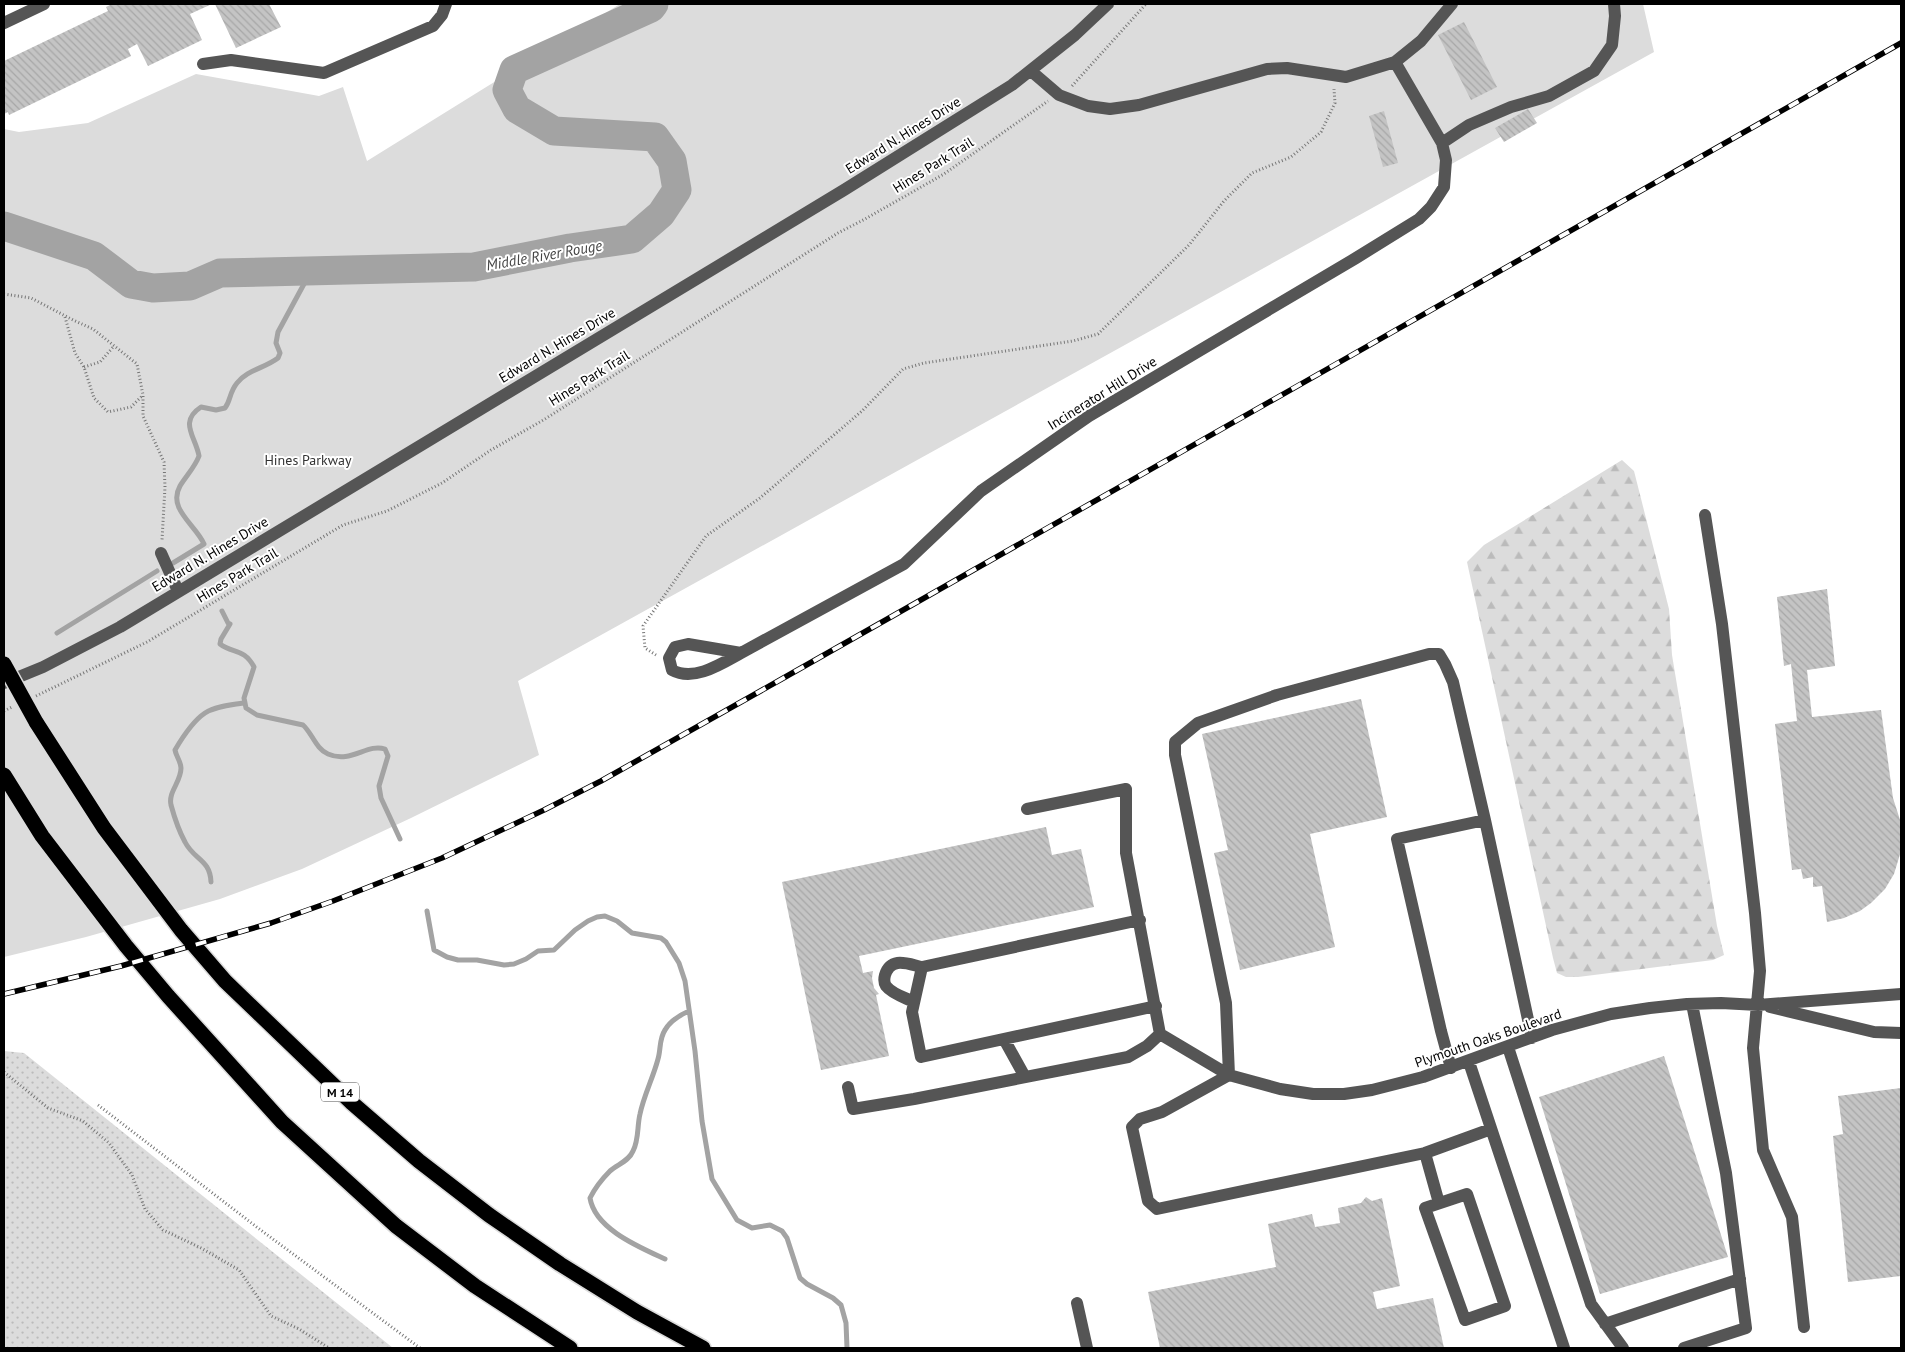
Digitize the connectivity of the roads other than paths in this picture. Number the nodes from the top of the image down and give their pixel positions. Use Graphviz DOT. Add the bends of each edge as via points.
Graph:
graph roads {
  1 [pos="44,4"];
  2 [pos="446,4"];
  3 [pos="1108,4"];
  4 [pos="1452,4"];
  5 [pos="1614,4"];
  6 [pos="4,23"];
  7 [pos="1395,62"];
  8 [pos="203,64"];
  9 [pos="1031,71"];
  10 [pos="1442,143"];
  11 [pos="1705,515"];
  12 [pos="161,553"];
  13 [pos="178,591"];
  14 [pos="741,653"];
  15 [pos="4,664"];
  16 [pos="4,683"];
  17 [pos="4,775"];
  18 [pos="1027,809"];
  19 [pos="1485,820"];
  20 [pos="1140,920"];
  21 [pos="922,967"];
  22 [pos="1901,994"];
  23 [pos="914,1002"];
  24 [pos="1692,1004"];
  25 [pos="1758,1004"];
  26 [pos="1156,1006"];
  27 [pos="1901,1033"];
  28 [pos="1160,1034"];
  29 [pos="1004,1038"];
  30 [pos="1532,1038"];
  31 [pos="1508,1047"];
  32 [pos="1469,1062"];
  33 [pos="1452,1068"];
  34 [pos="1229,1076"];
  35 [pos="1026,1077"];
  36 [pos="848,1087"];
  37 [pos="1491,1129"];
  38 [pos="1425,1153"];
  39 [pos="1439,1203"];
  40 [pos="1740,1279"];
  41 [pos="1077,1303"];
  42 [pos="1605,1324"];
  43 [pos="1804,1327"];
  44 [pos="570,1348"];
  45 [pos="703,1348"];
  46 [pos="1087,1348"];
  47 [pos="1564,1348"];
  48 [pos="1623,1348"];
  49 [pos="1684,1348"];
  1 -- 6 [label="street"];
  2 -- 8 [label="street" via="434,26 324,73 231,60"];
  3 -- 9 [label="street, Edward N. Hines Drive"];
  4 -- 7 [label="street" via="1421,41"];
  5 -- 10 [label="street" via="1612,45 1594,71 1549,96 1469,125"];
  7 -- 9 [label="street" via="1346,77 1287,68 1267,70 1119,109 1088,106 1059,95"];
  7 -- 10 [label="street, Incinerator Hill Drive"];
  9 -- 13 [label="street, Edward N. Hines Drive" via="844,190"];
  10 -- 14 [label="street, Incinerator Hill Drive" via="1446,160 1444,187 1419,219 1089,416 980,491 904,564"];
  11 -- 25 [label="street" via="1722,624 1755,912 1760,971"];
  12 -- 13 [label="street"];
  13 -- 16 [label="street, Edward N. Hines Drive" via="120,627"];
  14 -- 14 [label="street, Incinerator Hill Drive" via="708,671 682,675 672,670 669,658 675,647 688,644"];
  15 -- 45 [label="highway, M 14, bridge" via="36,722 104,828 225,982 352,1103 419,1161 560,1264"];
  17 -- 44 [label="highway" via="42,836 126,946 174,1004 282,1122 396,1226 475,1286"];
  18 -- 20 [label="street" via="1126,788 1126,853"];
  19 -- 30 [label="street"];
  19 -- 33 [label="street" via="1397,839"];
  19 -- 34 [label="street" via="1453,682 1439,654 1277,695 1198,724 1174,742 1226,1003"];
  20 -- 21 [label="street"];
  20 -- 26 [label="street"];
  21 -- 23 [label="street"];
  21 -- 23 [label="street" via="898,962 890,965 886,972 886,987"];
  22 -- 25 [label="street, Plymouth Oaks Boulevard"];
  23 -- 29 [label="street" via="912,1012 921,1057"];
  24 -- 25 [label="street, Plymouth Oaks Boulevard"];
  24 -- 30 [label="street, Plymouth Oaks Boulevard" via="1611,1014"];
  24 -- 40 [label="street" via="1726,1173"];
  25 -- 27 [label="street, Plymouth Oaks Boulevard" via="1874,1032"];
  25 -- 43 [label="street" via="1753,1048 1764,1150 1792,1217"];
  26 -- 28 [label="street"];
  26 -- 29 [label="street"];
  28 -- 34 [label="street, Plymouth Oaks Boulevard"];
  28 -- 35 [label="street" via="1128,1057"];
  29 -- 35 [label="street"];
  30 -- 31 [label="street, Plymouth Oaks Boulevard"];
  31 -- 32 [label="street, Plymouth Oaks Boulevard"];
  31 -- 42 [label="street" via="1591,1304"];
  32 -- 33 [label="street, Plymouth Oaks Boulevard"];
  32 -- 37 [label="street"];
  33 -- 34 [label="street, Plymouth Oaks Boulevard" via="1372,1090 1344,1094 1313,1094"];
  34 -- 38 [label="street" via="1162,1112 1140,1119 1132,1127 1148,1202 1157,1209"];
  35 -- 36 [label="street" via="852,1109"];
  37 -- 38 [label="street"];
  37 -- 47 [label="street"];
  38 -- 39 [label="street"];
  39 -- 39 [label="street" via="1426,1208 1465,1320 1506,1306 1467,1194"];
  40 -- 42 [label="street"];
  40 -- 49 [label="street" via="1746,1328"];
  41 -- 46 [label="street"];
  42 -- 48 [label="street"];
}
